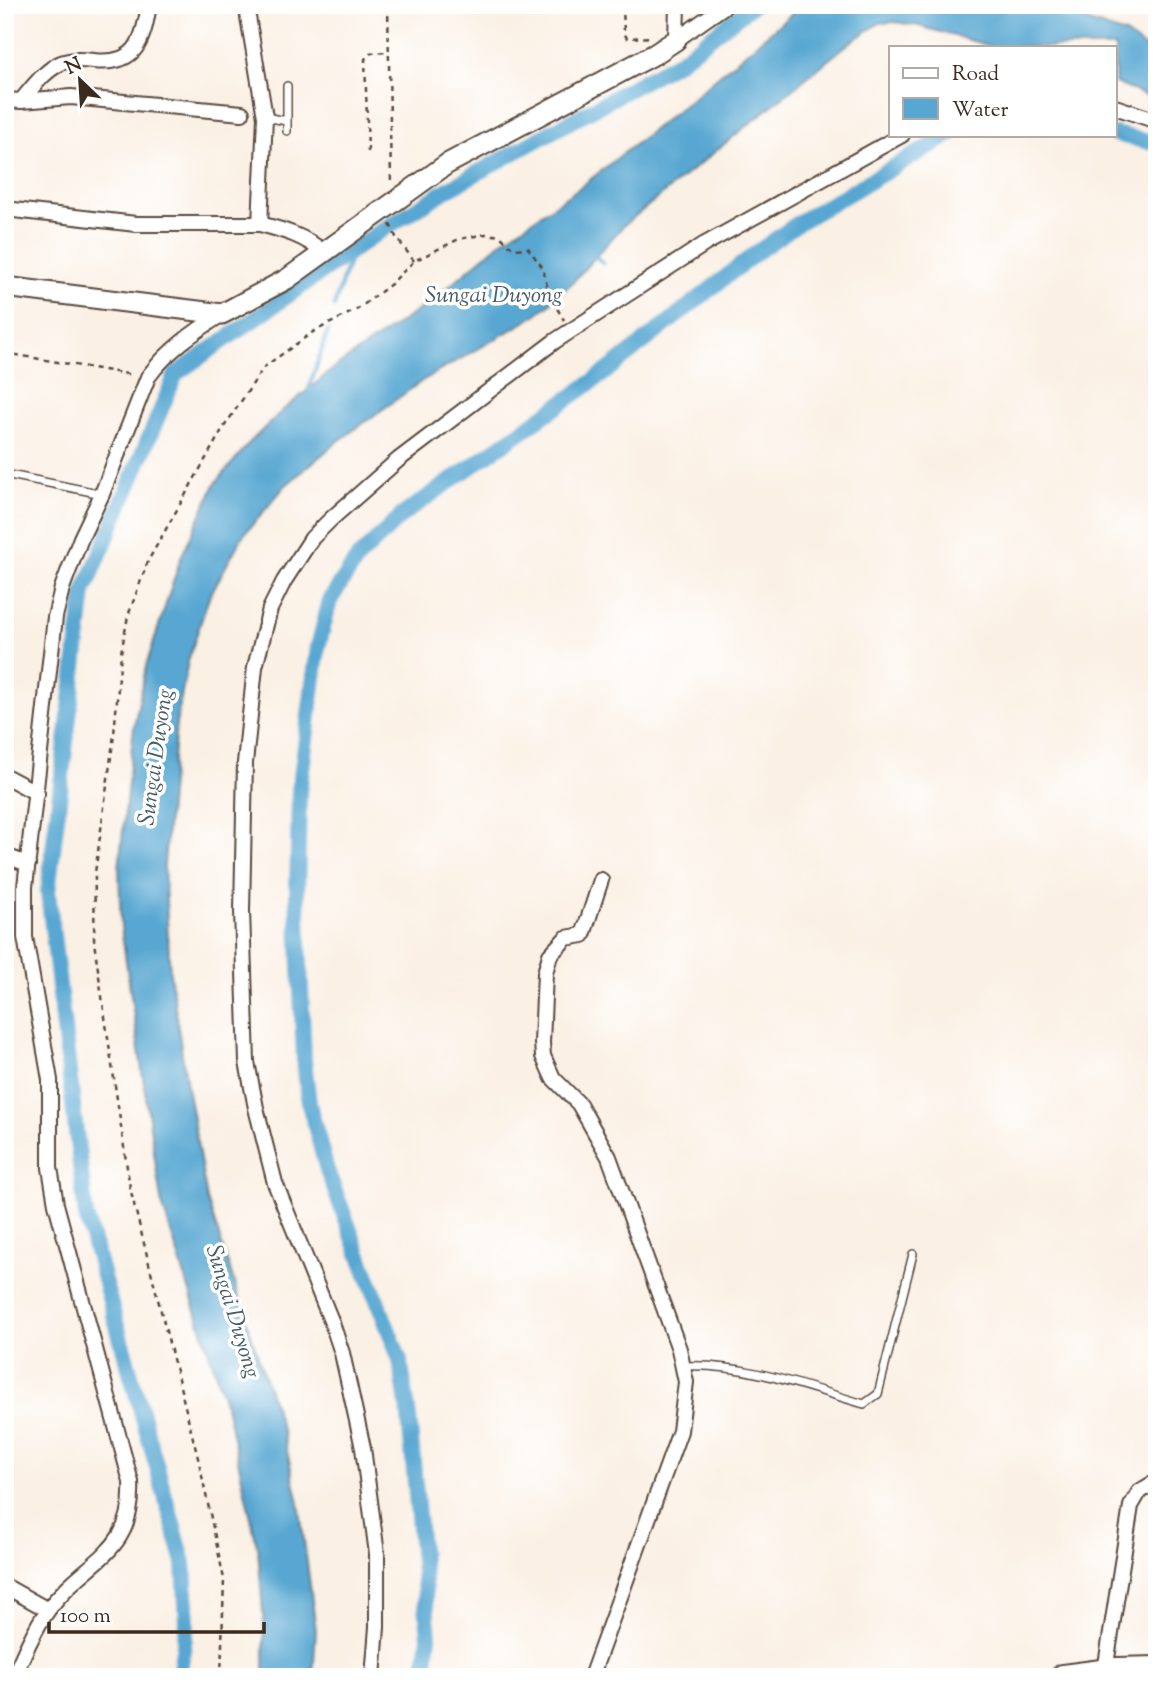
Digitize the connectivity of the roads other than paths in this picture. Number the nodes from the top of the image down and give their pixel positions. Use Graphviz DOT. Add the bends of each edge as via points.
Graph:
graph roads {
  1 [pos="149,5"];
  2 [pos="246,5"];
  3 [pos="677,5"];
  4 [pos="726,5"];
  5 [pos="676,40"];
  6 [pos="287,86"];
  7 [pos="5,100"];
  8 [pos="22,101"];
  9 [pos="1116,107"];
  10 [pos="242,113"];
  11 [pos="265,117"];
  12 [pos="287,121"];
  13 [pos="1157,121"];
  14 [pos="287,131"];
  15 [pos="900,136"];
  16 [pos="5,209"];
  17 [pos="260,225"];
  18 [pos="323,253"];
  19 [pos="5,287"];
  20 [pos="222,314"];
  21 [pos="5,474"];
  22 [pos="102,494"];
  23 [pos="5,776"];
  24 [pos="37,793"];
  25 [pos="5,856"];
  26 [pos="28,864"];
  27 [pos="601,880"];
  28 [pos="913,1254"];
  29 [pos="684,1366"];
  30 [pos="1157,1481"];
  31 [pos="5,1586"];
  32 [pos="48,1610"];
  33 [pos="1157,1669"];
  34 [pos="1105,1671"];
  35 [pos="13,1677"];
  36 [pos="373,1677"];
  37 [pos="591,1677"];
  38 [pos="1063,1677"];
  1 -- 8 [label="street" via="134,52 108,63 76,59 61,63 39,79"];
  2 -- 11 [label="street"];
  3 -- 5 [label="street"];
  4 -- 5 [label="street"];
  5 -- 18 [label="street" via="447,164"];
  6 -- 12 [label="lane"];
  7 -- 8 [label="street"];
  8 -- 10 [label="street" via="71,97"];
  9 -- 13 [label="street"];
  11 -- 12 [label="lane"];
  11 -- 17 [label="street"];
  12 -- 14 [label="lane"];
  15 -- 36 [label="street" via="705,244 570,331 398,460 312,538 270,609 255,667 244,776 247,1062 275,1183 342,1353 363,1448 377,1554"];
  16 -- 17 [label="street" via="136,224"];
  17 -- 18 [label="street" via="313,243"];
  18 -- 20 [label="street" via="287,279"];
  19 -- 20 [label="street"];
  20 -- 22 [label="street" via="178,344 148,377"];
  21 -- 22 [label="lane"];
  22 -- 24 [label="street" via="71,563 55,617"];
  23 -- 24 [label="street"];
  24 -- 26 [label="street"];
  25 -- 26 [label="street"];
  26 -- 32 [label="street" via="25,937 50,1080 50,1168 132,1500 127,1528 119,1540"];
  27 -- 29 [label="street" via="583,934 566,938 550,955 545,974 543,1056 553,1078 579,1104 609,1157"];
  28 -- 29 [label="lane" via="878,1394 864,1404 774,1378 718,1367"];
  29 -- 37 [label="street" via="680,1431"];
  30 -- 34 [label="street" via="1139,1492 1131,1506"];
  31 -- 32 [label="street"];
  32 -- 35 [label="street"];
  33 -- 34 [label="highway"];
  34 -- 38 [label="highway"];
}
